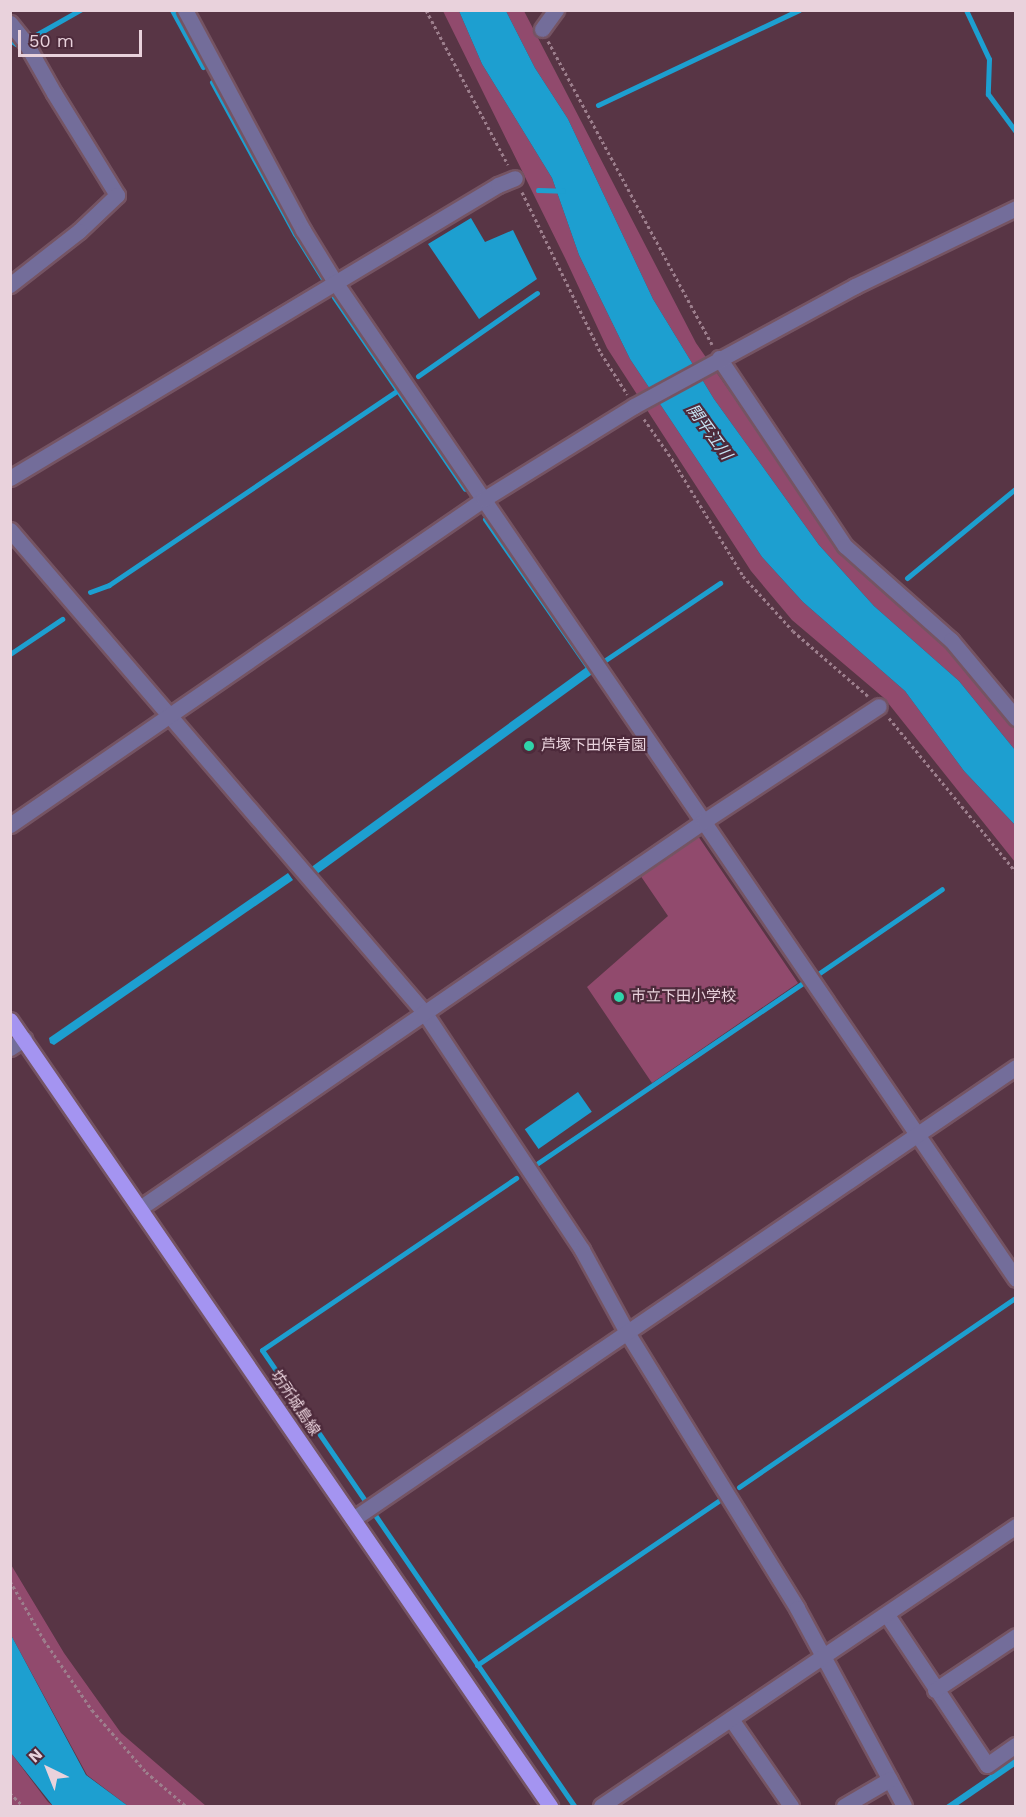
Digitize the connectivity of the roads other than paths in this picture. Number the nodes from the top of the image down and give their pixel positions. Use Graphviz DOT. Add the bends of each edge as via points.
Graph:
graph roads {
  1 [pos="185,10"];
  2 [pos="556,10"];
  3 [pos="10,23"];
  4 [pos="542,29"];
  5 [pos="515,178"];
  6 [pos="1016,208"];
  7 [pos="335,282"];
  8 [pos="10,285"];
  9 [pos="715,360"];
  10 [pos="10,478"];
  11 [pos="484,499"];
  12 [pos="10,530"];
  13 [pos="879,706"];
  14 [pos="169,716"];
  15 [pos="1016,718"];
  16 [pos="704,821"];
  17 [pos="10,825"];
  18 [pos="424,1012"];
  19 [pos="10,1020"];
  20 [pos="24,1039"];
  21 [pos="10,1048"];
  22 [pos="1016,1067"];
  23 [pos="917,1135"];
  24 [pos="141,1208"];
  25 [pos="1016,1279"];
  26 [pos="627,1334"];
  27 [pos="353,1519"];
  28 [pos="1016,1526"];
  29 [pos="887,1615"];
  30 [pos="1016,1636"];
  31 [pos="823,1656"];
  32 [pos="935,1690"];
  33 [pos="731,1719"];
  34 [pos="1016,1745"];
  35 [pos="890,1779"];
  36 [pos="550,1806"];
  37 [pos="601,1806"];
  38 [pos="790,1806"];
  39 [pos="844,1806"];
  40 [pos="904,1806"];
  1 -- 7 [label="street"];
  2 -- 4 [label="street"];
  3 -- 8 [label="street" via="117,195 79,231"];
  5 -- 7 [label="street"];
  6 -- 9 [label="street"];
  7 -- 10 [label="street"];
  7 -- 11 [label="street"];
  9 -- 11 [label="street"];
  9 -- 15 [label="street" via="845,546 951,640"];
  11 -- 14 [label="street"];
  11 -- 16 [label="street"];
  12 -- 14 [label="street"];
  13 -- 16 [label="street"];
  14 -- 17 [label="street"];
  14 -- 18 [label="street"];
  16 -- 18 [label="street"];
  16 -- 23 [label="street"];
  18 -- 24 [label="street"];
  18 -- 26 [label="street" via="582,1250"];
  19 -- 20 [label="main road, 坊所城島線"];
  20 -- 21 [label="street"];
  20 -- 24 [label="main road, 坊所城島線"];
  22 -- 23 [label="street"];
  23 -- 25 [label="street"];
  23 -- 26 [label="street"];
  24 -- 27 [label="main road, 坊所城島線"];
  26 -- 27 [label="street"];
  26 -- 31 [label="street" via="738,1510"];
  27 -- 36 [label="main road, 坊所城島線"];
  28 -- 29 [label="street"];
  29 -- 31 [label="street"];
  29 -- 32 [label="street"];
  30 -- 32 [label="street"];
  31 -- 33 [label="street"];
  31 -- 35 [label="street"];
  32 -- 34 [label="street" via="987,1765"];
  33 -- 37 [label="street"];
  33 -- 38 [label="street"];
  35 -- 39 [label="street"];
  35 -- 40 [label="street"];
}
